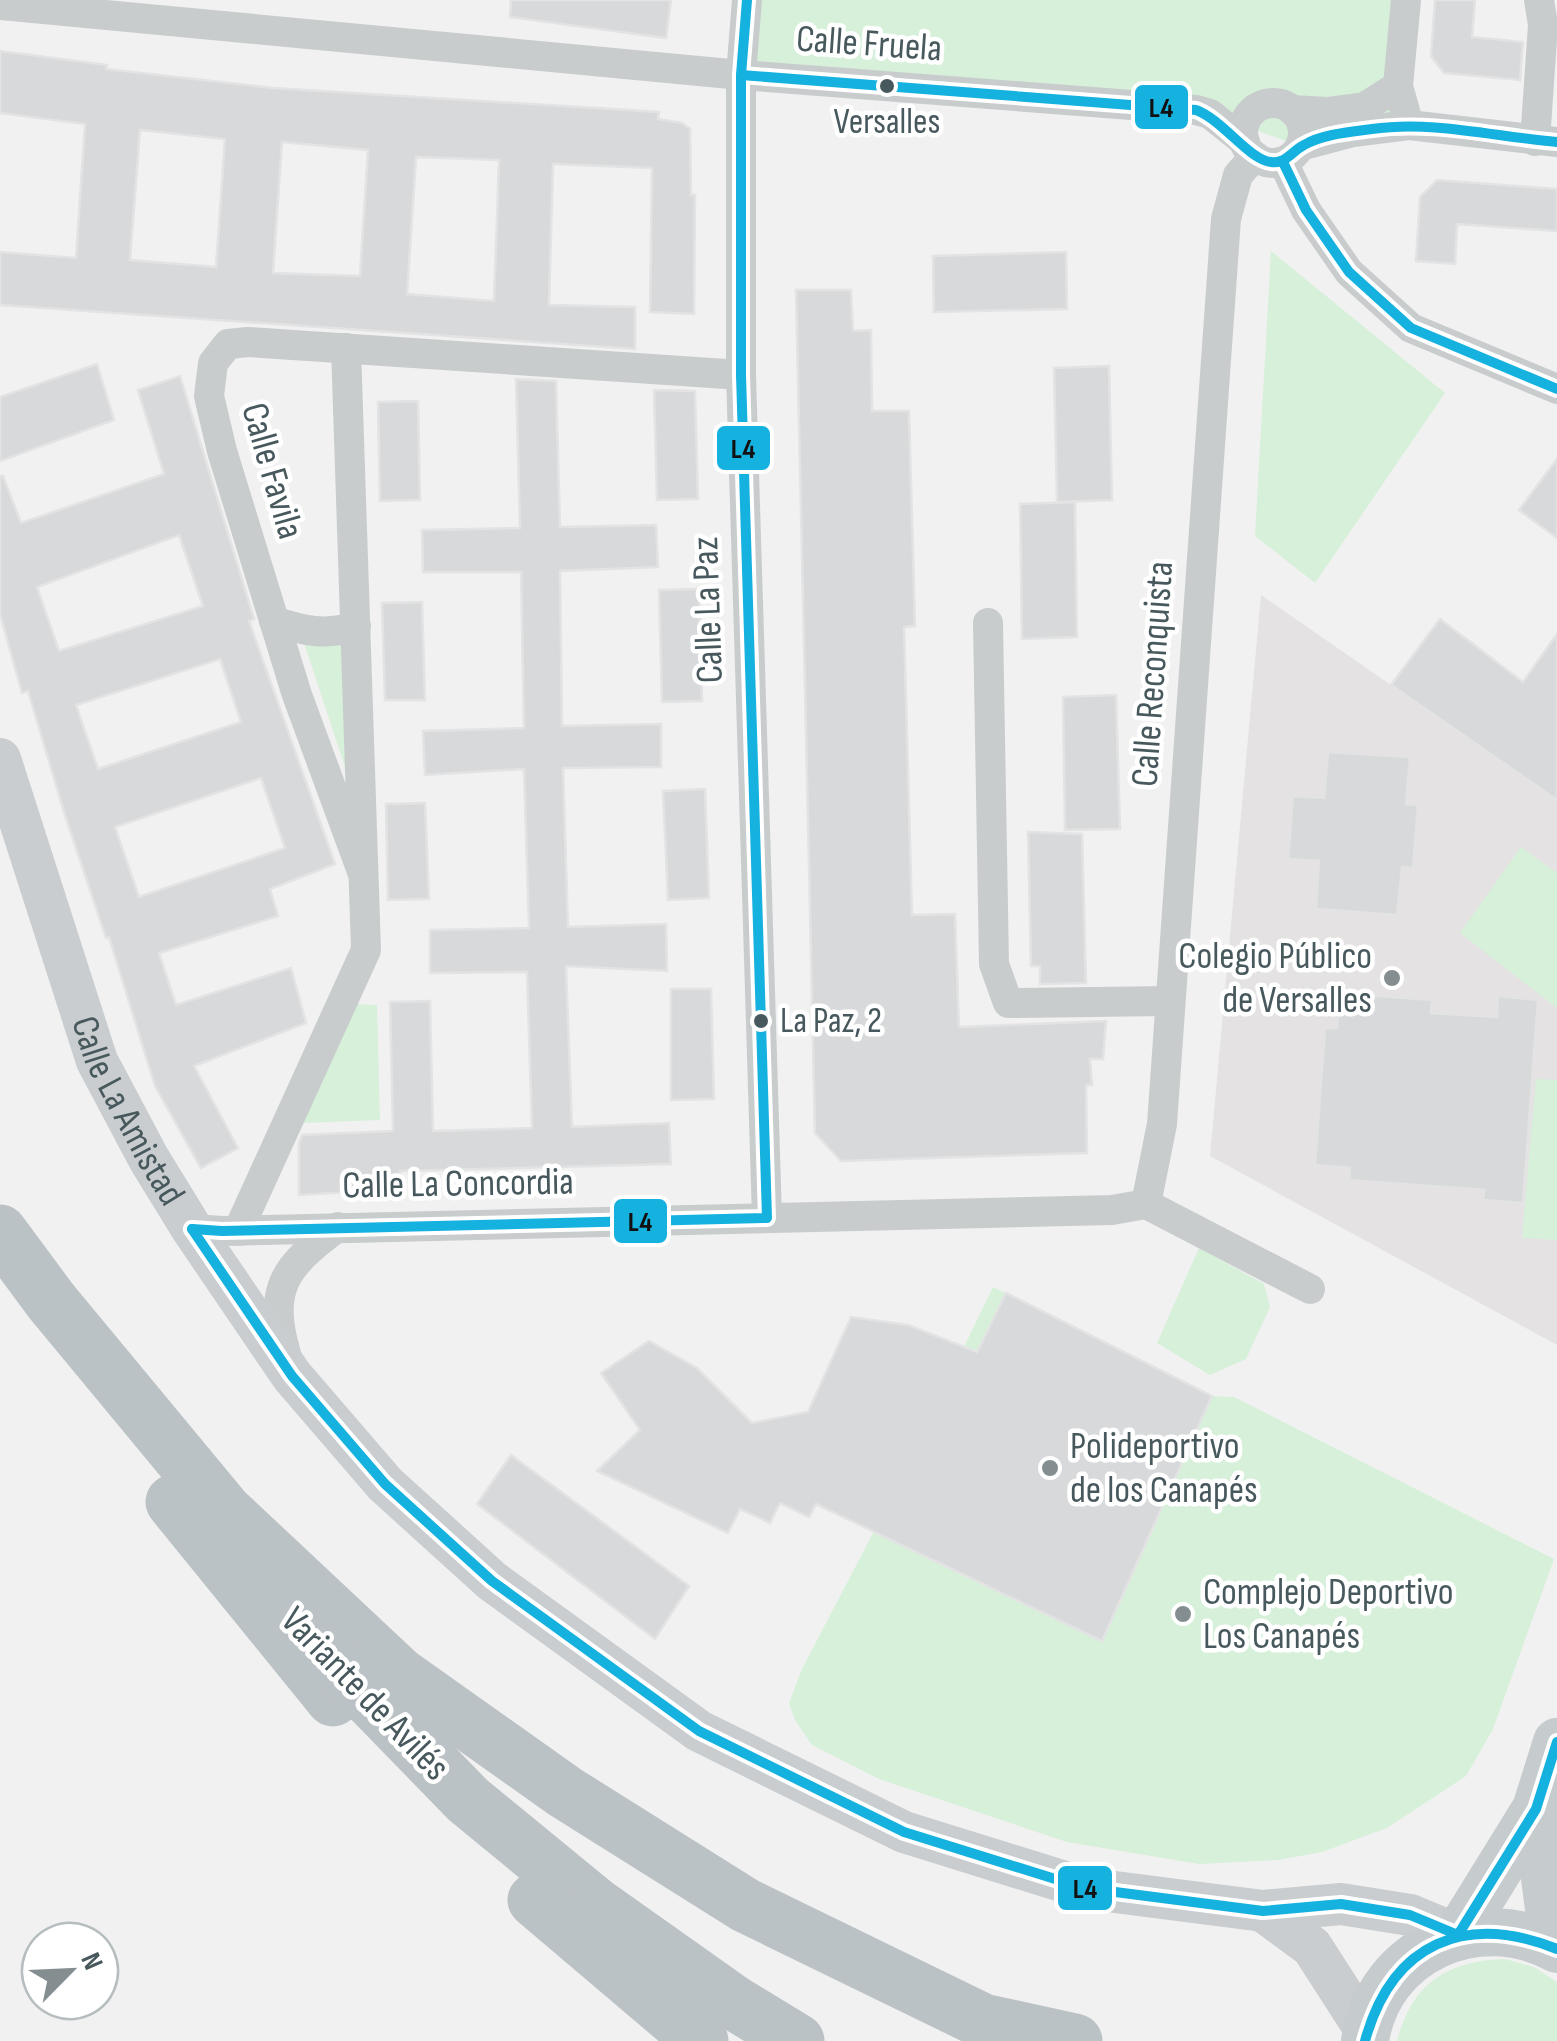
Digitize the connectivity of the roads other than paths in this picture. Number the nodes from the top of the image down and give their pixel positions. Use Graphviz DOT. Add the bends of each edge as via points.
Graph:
graph roads {
  1 [pos="747,0"];
  2 [pos="1406,0"];
  3 [pos="1539,0"];
  4 [pos="0,4"];
  5 [pos="96,8"];
  6 [pos="741,75"];
  7 [pos="1398,86"];
  8 [pos="1292,110"];
  9 [pos="1409,125"];
  10 [pos="1546,142"];
  11 [pos="1271,152"];
  12 [pos="346,348"];
  13 [pos="740,375"];
  14 [pos="1557,388"];
  15 [pos="274,621"];
  16 [pos="988,624"];
  17 [pos="356,626"];
  18 [pos="0,760"];
  19 [pos="364,874"];
  20 [pos="1169,1002"];
  21 [pos="1146,1204"];
  22 [pos="768,1218"];
  23 [pos="338,1227"];
  24 [pos="192,1229"];
  25 [pos="238,1231"];
  26 [pos="0,1232"];
  27 [pos="0,1277"];
  28 [pos="1310,1289"];
  29 [pos="292,1376"];
  30 [pos="149,1473"];
  31 [pos="1557,1742"];
  32 [pos="1536,1809"];
  33 [pos="1263,1911"];
  34 [pos="1458,1934"];
  35 [pos="1556,1948"];
  36 [pos="1366,2036"];
  37 [pos="701,2041"];
  38 [pos="797,2041"];
  39 [pos="1076,2041"];
  1 -- 6 [label="street, Calle La Paz"];
  2 -- 7 [label="street"];
  3 -- 10 [label="street"];
  4 -- 5 [label="street, Calle Fruela"];
  5 -- 6 [label="street, Calle Fruela"];
  6 -- 11 [label="street, Calle Fruela" via="1196,110"];
  6 -- 13 [label="street, Calle La Paz"];
  7 -- 8 [label="street" via="1366,108"];
  7 -- 9 [label="street"];
  8 -- 11 [label="street" via="1303,126"];
  8 -- 11 [label="street, Calle Reconquista" via="1268,104 1256,109 1243,130"];
  9 -- 10 [label="street"];
  9 -- 11 [label="street"];
  11 -- 14 [label="street" via="1349,272 1411,328"];
  11 -- 20 [label="street, Calle Reconquista" via="1238,176 1226,219"];
  12 -- 13 [label="street, Calle Favila"];
  12 -- 15 [label="street, Calle Favila" via="228,344 213,363 209,396 222,451"];
  12 -- 17 [label="street, Calle Favila"];
  13 -- 22 [label="street, Calle La Paz"];
  15 -- 17 [label="street" via="321,633"];
  15 -- 19 [label="street, Calle Favila"];
  16 -- 20 [label="street" via="994,964 1008,1003"];
  17 -- 19 [label="street, Calle Favila"];
  18 -- 24 [label="main road, Calle La Amistad" via="97,1060"];
  19 -- 25 [label="street, Calle Favila" via="366,950"];
  20 -- 21 [label="street, Calle Reconquista" via="1162,1124"];
  21 -- 22 [label="street, Calle La Concordia"];
  21 -- 28 [label="street"];
  22 -- 23 [label="street, Calle La Concordia"];
  23 -- 25 [label="street, Calle La Concordia"];
  23 -- 29 [label="street" via="307,1250 280,1289 276,1321"];
  24 -- 25 [label="street, Calle La Concordia"];
  24 -- 29 [label="main road, Calle La Amistad"];
  26 -- 39 [label="highway" via="225,1512 400,1676 565,1792 745,1905 983,2021"];
  27 -- 30 [label="highway, Variante de Avilés"];
  29 -- 33 [label="main road, Calle La Amistad" via="385,1484 492,1580 698,1731 922,1838 1084,1888"];
  30 -- 37 [label="highway" via="410,1794"];
  30 -- 38 [label="highway, Variante de Avilés" via="468,1800 596,1904"];
  31 -- 32 [label="main road"];
  32 -- 34 [label="main road"];
  32 -- 35 [label="main road"];
  33 -- 34 [label="main road, Calle La Amistad" via="1341,1904 1410,1915"];
  33 -- 36 [label="main road, Calle La Amistad" via="1312,1947"];
  34 -- 35 [label="main road" via="1516,1933"];
  34 -- 36 [label="main road" via="1412,1958 1383,1990"];
}
